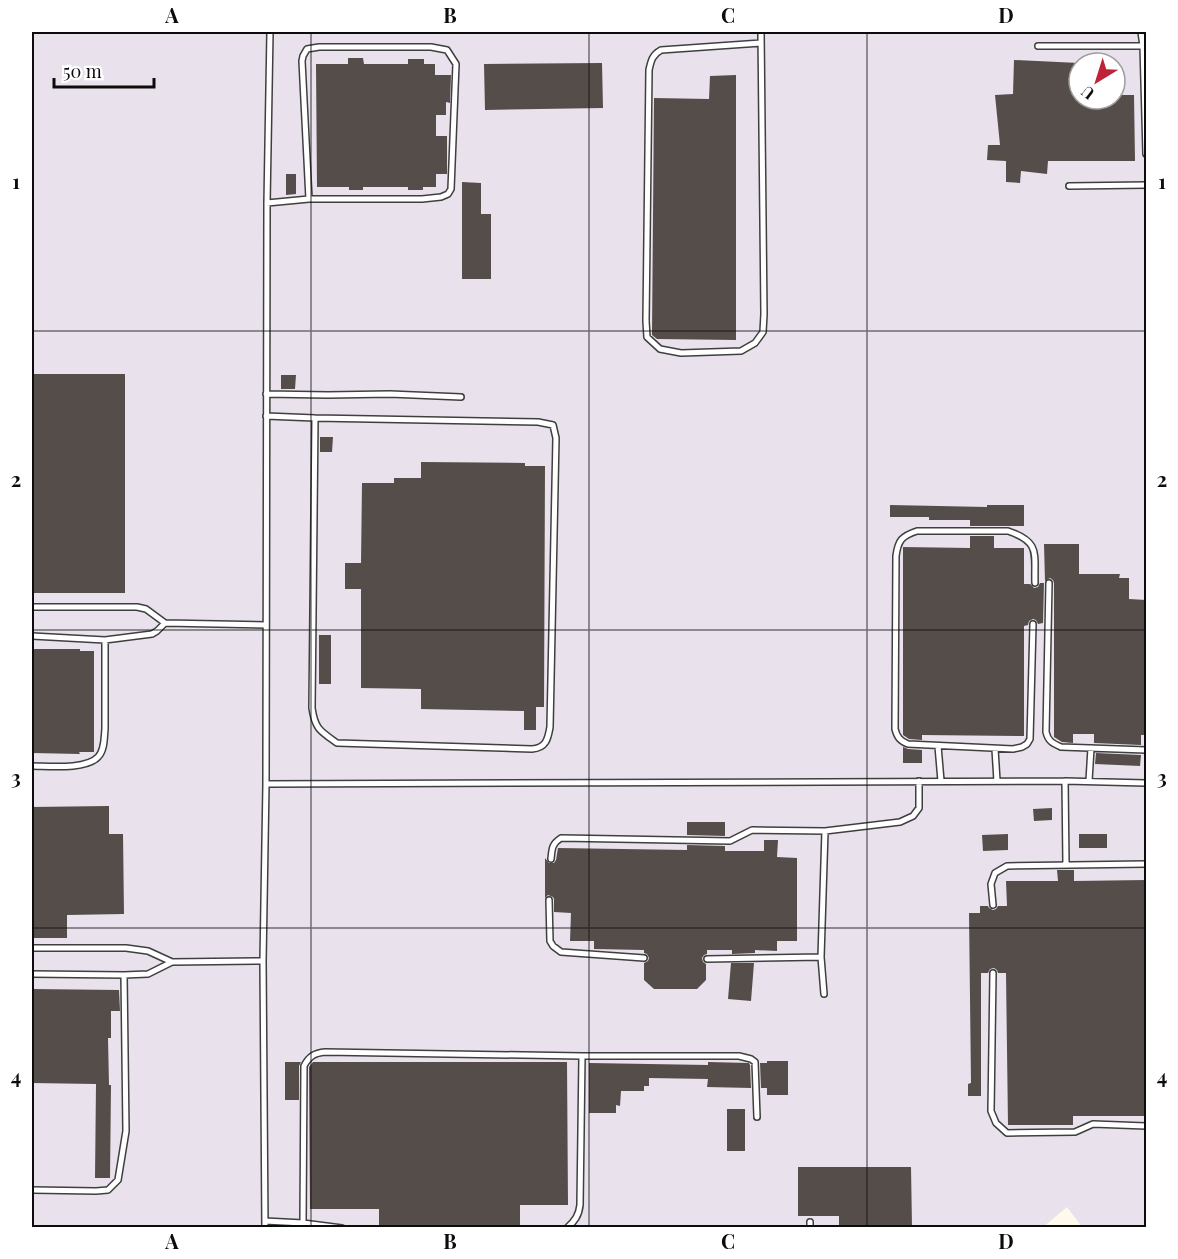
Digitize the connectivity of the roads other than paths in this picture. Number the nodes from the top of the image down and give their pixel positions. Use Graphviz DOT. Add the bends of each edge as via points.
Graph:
graph roads {
  1 [pos="270,32"];
  2 [pos="761,32"];
  3 [pos="1141,32"];
  4 [pos="761,44"];
  5 [pos="1038,46"];
  6 [pos="1143,46"];
  7 [pos="1146,154"];
  8 [pos="1146,185"];
  9 [pos="1069,186"];
  10 [pos="309,199"];
  11 [pos="267,203"];
  12 [pos="266,394"];
  13 [pos="461,397"];
  14 [pos="266,416"];
  15 [pos="315,418"];
  16 [pos="1049,583"];
  17 [pos="1035,584"];
  18 [pos="32,607"];
  19 [pos="165,623"];
  20 [pos="1033,624"];
  21 [pos="266,626"];
  22 [pos="32,636"];
  23 [pos="105,640"];
  24 [pos="938,746"];
  25 [pos="1092,748"];
  26 [pos="995,749"];
  27 [pos="1146,750"];
  28 [pos="32,766"];
  29 [pos="919,781"];
  30 [pos="941,781"];
  31 [pos="997,781"];
  32 [pos="1065,781"];
  33 [pos="1089,781"];
  34 [pos="1146,783"];
  35 [pos="266,784"];
  36 [pos="825,831"];
  37 [pos="551,859"];
  38 [pos="1066,864"];
  39 [pos="1146,864"];
  40 [pos="549,900"];
  41 [pos="993,905"];
  42 [pos="32,948"];
  43 [pos="821,957"];
  44 [pos="644,958"];
  45 [pos="706,959"];
  46 [pos="263,961"];
  47 [pos="172,962"];
  48 [pos="993,973"];
  49 [pos="32,974"];
  50 [pos="124,975"];
  51 [pos="824,994"];
  52 [pos="582,1056"];
  53 [pos="757,1117"];
  54 [pos="1146,1126"];
  55 [pos="32,1190"];
  56 [pos="303,1223"];
  57 [pos="265,1224"];
  58 [pos="342,1227"];
  59 [pos="567,1227"];
  1 -- 11 [label="lane"];
  2 -- 4 [label="lane"];
  3 -- 6 [label="lane"];
  4 -- 4 [label="lane" via="661,50 652,58 646,321 647,338 660,350 741,351 755,343 763,332"];
  5 -- 6 [label="lane"];
  6 -- 7 [label="lane"];
  8 -- 9 [label="lane"];
  10 -- 10 [label="lane" via="422,199 448,194 456,64 447,50 308,49 302,61"];
  10 -- 11 [label="lane"];
  11 -- 12 [label="lane"];
  12 -- 13 [label="lane"];
  12 -- 14 [label="lane"];
  14 -- 15 [label="lane"];
  14 -- 21 [label="lane"];
  15 -- 15 [label="lane" via="553,425 549,727 543,746 532,749 337,742 317,727 312,708"];
  16 -- 25 [label="lane" via="1046,732 1052,743 1061,747"];
  17 -- 24 [label="lane" via="1030,542 1008,531 917,531 902,538 897,546 895,729 901,741 908,744"];
  18 -- 19 [label="lane" via="137,607"];
  19 -- 21 [label="lane"];
  19 -- 23 [label="lane" via="152,634"];
  20 -- 26 [label="lane" via="1030,739 1022,747"];
  21 -- 35 [label="lane"];
  22 -- 23 [label="lane"];
  23 -- 28 [label="lane" via="105,729 98,758 85,764"];
  24 -- 26 [label="lane"];
  24 -- 30 [label="lane"];
  25 -- 27 [label="lane"];
  25 -- 33 [label="lane"];
  26 -- 31 [label="lane"];
  29 -- 30 [label="lane"];
  29 -- 35 [label="lane"];
  29 -- 36 [label="lane" via="920,808 912,816 878,826"];
  30 -- 31 [label="lane"];
  31 -- 32 [label="lane"];
  32 -- 33 [label="lane"];
  32 -- 38 [label="lane"];
  33 -- 34 [label="lane"];
  35 -- 46 [label="lane"];
  36 -- 37 [label="lane" via="752,830 730,841 561,838 552,846"];
  36 -- 43 [label="lane"];
  38 -- 39 [label="lane"];
  38 -- 41 [label="lane" via="1007,866 995,873 991,884"];
  40 -- 44 [label="lane" via="550,941 561,952"];
  42 -- 47 [label="lane" via="126,948 148,951"];
  43 -- 45 [label="lane"];
  43 -- 51 [label="lane"];
  46 -- 47 [label="lane"];
  46 -- 57 [label="lane"];
  47 -- 50 [label="lane" via="148,974"];
  48 -- 54 [label="lane" via="991,1111 996,1123 1007,1133 1076,1132 1093,1124"];
  49 -- 50 [label="lane"];
  50 -- 55 [label="lane" via="126,1131 118,1180 108,1190"];
  52 -- 53 [label="lane" via="751,1059 755,1062"];
  52 -- 56 [label="lane" via="316,1053 304,1066"];
  52 -- 59 [label="lane" via="580,1204 579,1213"];
  56 -- 57 [label="lane"];
  56 -- 58 [label="lane"];
}
